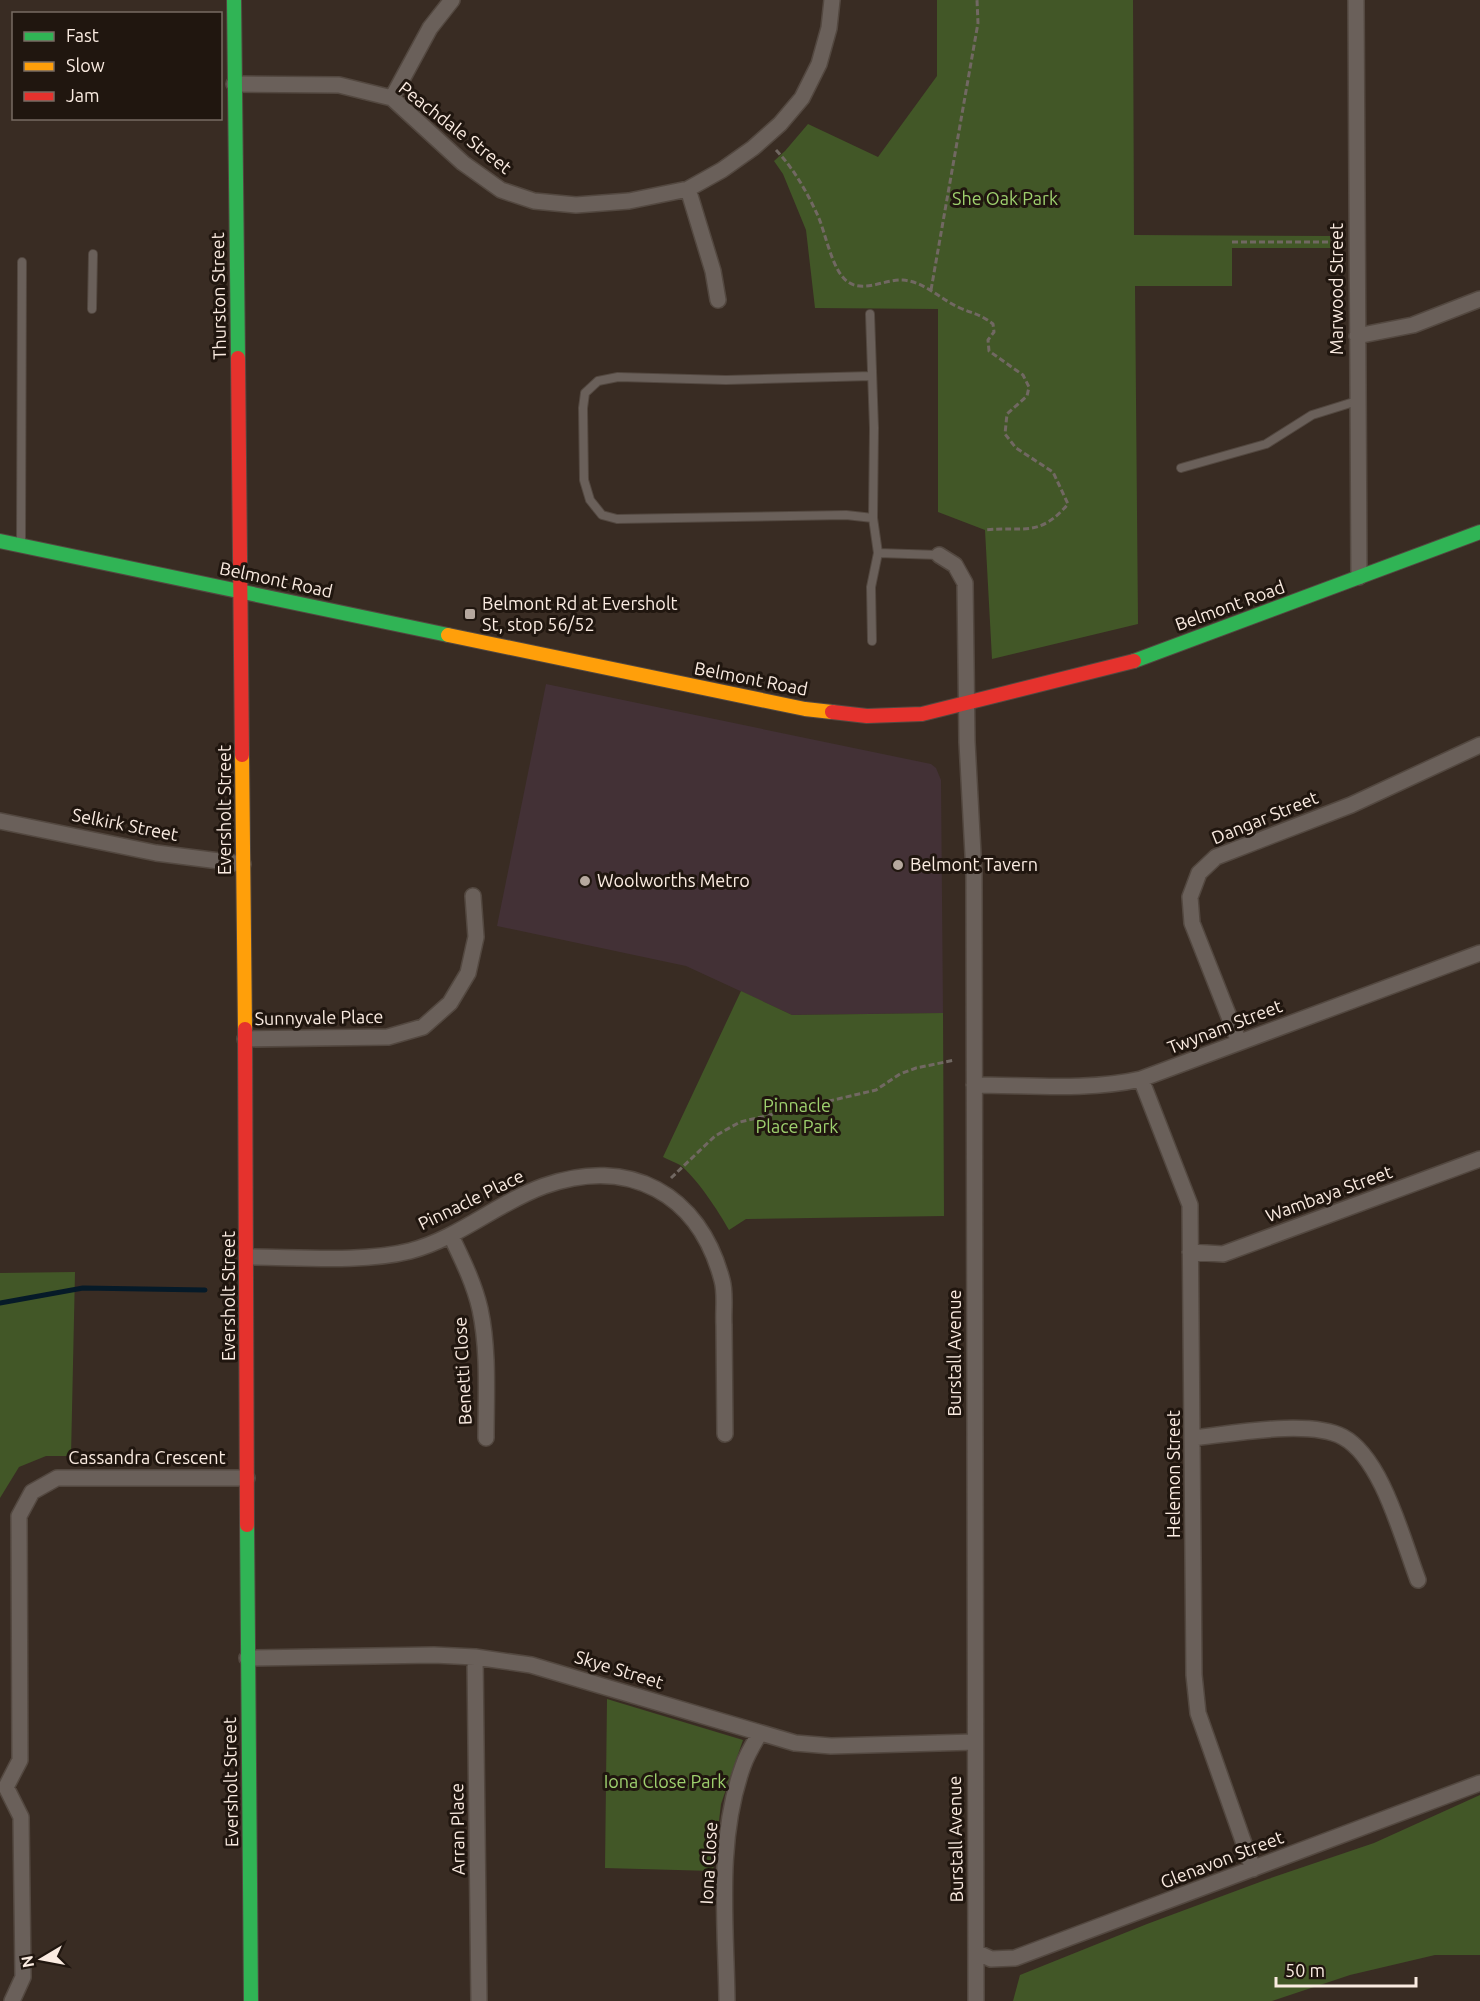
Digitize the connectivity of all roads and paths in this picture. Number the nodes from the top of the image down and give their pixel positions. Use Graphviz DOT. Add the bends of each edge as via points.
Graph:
graph roads {
  1 [pos="234,0"];
  2 [pos="452,0"];
  3 [pos="832,0"];
  4 [pos="977,0"];
  5 [pos="1356,0"];
  6 [pos="234,84"];
  7 [pos="393,98"];
  8 [pos="765,138"];
  9 [pos="688,189"];
  10 [pos="1232,242"];
  11 [pos="1356,242"];
  12 [pos="93,254"];
  13 [pos="22,262"];
  14 [pos="931,290"];
  15 [pos="1480,299"];
  16 [pos="718,300"];
  17 [pos="92,309"];
  18 [pos="870,314"];
  19 [pos="1357,336"];
  20 [pos="872,376"];
  21 [pos="1358,401"];
  22 [pos="1181,468"];
  23 [pos="873,518"];
  24 [pos="985,530"];
  25 [pos="1480,532"];
  26 [pos="0,541"];
  27 [pos="21,546"];
  28 [pos="878,553"];
  29 [pos="939,555"];
  30 [pos="1359,577"];
  31 [pos="241,591"];
  32 [pos="872,641"];
  33 [pos="967,704"];
  34 [pos="1480,745"];
  35 [pos="0,821"];
  36 [pos="243,864"];
  37 [pos="473,896"];
  38 [pos="1480,953"];
  39 [pos="245,1039"];
  40 [pos="1239,1042"];
  41 [pos="955,1060"];
  42 [pos="1142,1078"];
  43 [pos="974,1085"];
  44 [pos="1480,1159"];
  45 [pos="659,1191"];
  46 [pos="451,1236"];
  47 [pos="1190,1252"];
  48 [pos="247,1257"];
  49 [pos="725,1434"];
  50 [pos="486,1438"];
  51 [pos="1193,1438"];
  52 [pos="246,1478"];
  53 [pos="1418,1580"];
  54 [pos="475,1657"];
  55 [pos="248,1658"];
  56 [pos="760,1732"];
  57 [pos="975,1742"];
  58 [pos="1480,1783"];
  59 [pos="3,1787"];
  60 [pos="1253,1869"];
  61 [pos="976,1952"];
  62 [pos="12,2001"];
  63 [pos="251,2001"];
  64 [pos="479,2001"];
  65 [pos="727,2001"];
  66 [pos="976,2001"];
  1 -- 6 [label="street, Thurston Street"];
  2 -- 7 [label="street" via="430,28"];
  3 -- 8 [label="street, Peachdale Street" via="819,64 801,98"];
  4 -- 14 [label="path" via="978,23"];
  5 -- 11 [label="street, Marwood Street"];
  6 -- 7 [label="street, Peachdale Street" via="339,86"];
  6 -- 31 [label="street, Thurston Street"];
  7 -- 9 [label="street, Peachdale Street" via="463,163 501,190 534,201 576,205 629,201"];
  8 -- 9 [label="street, Peachdale Street"];
  8 -- 14 [label="path" via="796,174 840,273 848,282 860,287 902,280"];
  9 -- 16 [label="street"];
  10 -- 11 [label="path"];
  11 -- 19 [label="street, Marwood Street"];
  12 -- 17 [label="lane"];
  13 -- 27 [label="lane"];
  14 -- 24 [label="path" via="993,324 989,351 1023,375 1029,387 1027,396 1007,414 1005,434 1016,448 1053,472 1068,504 1056,518 1038,527"];
  15 -- 19 [label="street" via="1413,325"];
  18 -- 20 [label="lane"];
  19 -- 21 [label="street, Marwood Street"];
  20 -- 23 [label="lane"];
  20 -- 23 [label="lane" via="726,380 618,377 598,381 585,393 583,408 584,480 590,500 602,515 617,519 846,515"];
  21 -- 22 [label="lane" via="1312,415 1266,444"];
  21 -- 30 [label="street, Marwood Street"];
  23 -- 28 [label="lane"];
  25 -- 30 [label="street, Belmont Road"];
  26 -- 27 [label="street, Belmont Road"];
  27 -- 31 [label="street, Belmont Road"];
  28 -- 29 [label="lane"];
  28 -- 32 [label="lane" via="871,587"];
  29 -- 33 [label="street, Burstall Avenue" via="955,565 965,583"];
  30 -- 33 [label="street, Belmont Road" via="1134,661"];
  31 -- 33 [label="street, Belmont Road" via="805,709 867,717 922,714"];
  31 -- 36 [label="street, Eversholt Street"];
  33 -- 43 [label="street, Burstall Avenue" via="974,873"];
  34 -- 40 [label="street, Dangar Street" via="1352,805 1216,858 1199,873 1190,897 1192,923"];
  35 -- 36 [label="street, Selkirk Street" via="156,853"];
  36 -- 39 [label="street, Eversholt Street"];
  37 -- 39 [label="street, Sunnyvale Place" via="476,937 468,973 450,1004 423,1027 388,1037"];
  38 -- 40 [label="street, Twynam Street"];
  39 -- 48 [label="street, Eversholt Street"];
  40 -- 42 [label="street, Twynam Street"];
  41 -- 45 [label="path" via="900,1074 876,1090 740,1122 702,1147"];
  42 -- 43 [label="street, Twynam Street" via="1077,1085"];
  42 -- 47 [label="street, Helemon Street" via="1190,1205"];
  43 -- 57 [label="street, Burstall Avenue"];
  44 -- 47 [label="street, Wambaya Street" via="1223,1254"];
  45 -- 46 [label="street, Pinnacle Place" via="623,1176 590,1176 545,1186 506,1203"];
  45 -- 49 [label="street, Pinnacle Place" via="677,1202 697,1227 713,1254 723,1283"];
  46 -- 48 [label="street, Pinnacle Place" via="411,1251 376,1257"];
  46 -- 50 [label="street, Benetti Close" via="480,1308 485,1342"];
  47 -- 51 [label="street, Helemon Street"];
  48 -- 52 [label="street, Eversholt Street"];
  51 -- 53 [label="street" via="1288,1428 1342,1437 1368,1459 1383,1487"];
  51 -- 60 [label="street, Helemon Street" via="1194,1675 1198,1713"];
  52 -- 55 [label="street, Eversholt Street"];
  52 -- 59 [label="street, Cassandra Crescent" via="57,1478 32,1492 19,1516 20,1760"];
  54 -- 55 [label="street, Skye Street"];
  54 -- 56 [label="street, Skye Street" via="531,1665"];
  54 -- 64 [label="street, Arran Place"];
  55 -- 63 [label="street, Eversholt Street"];
  56 -- 57 [label="street, Skye Street" via="795,1743 831,1746"];
  56 -- 65 [label="street, Iona Close" via="743,1765 725,1853"];
  57 -- 61 [label="street, Burstall Avenue"];
  58 -- 60 [label="street, Glenavon Street"];
  59 -- 62 [label="street, Cassandra Crescent" via="21,1816 22,1977"];
  60 -- 61 [label="street, Glenavon Street" via="1015,1958 991,1959"];
  61 -- 66 [label="street, Burstall Avenue"];
}
